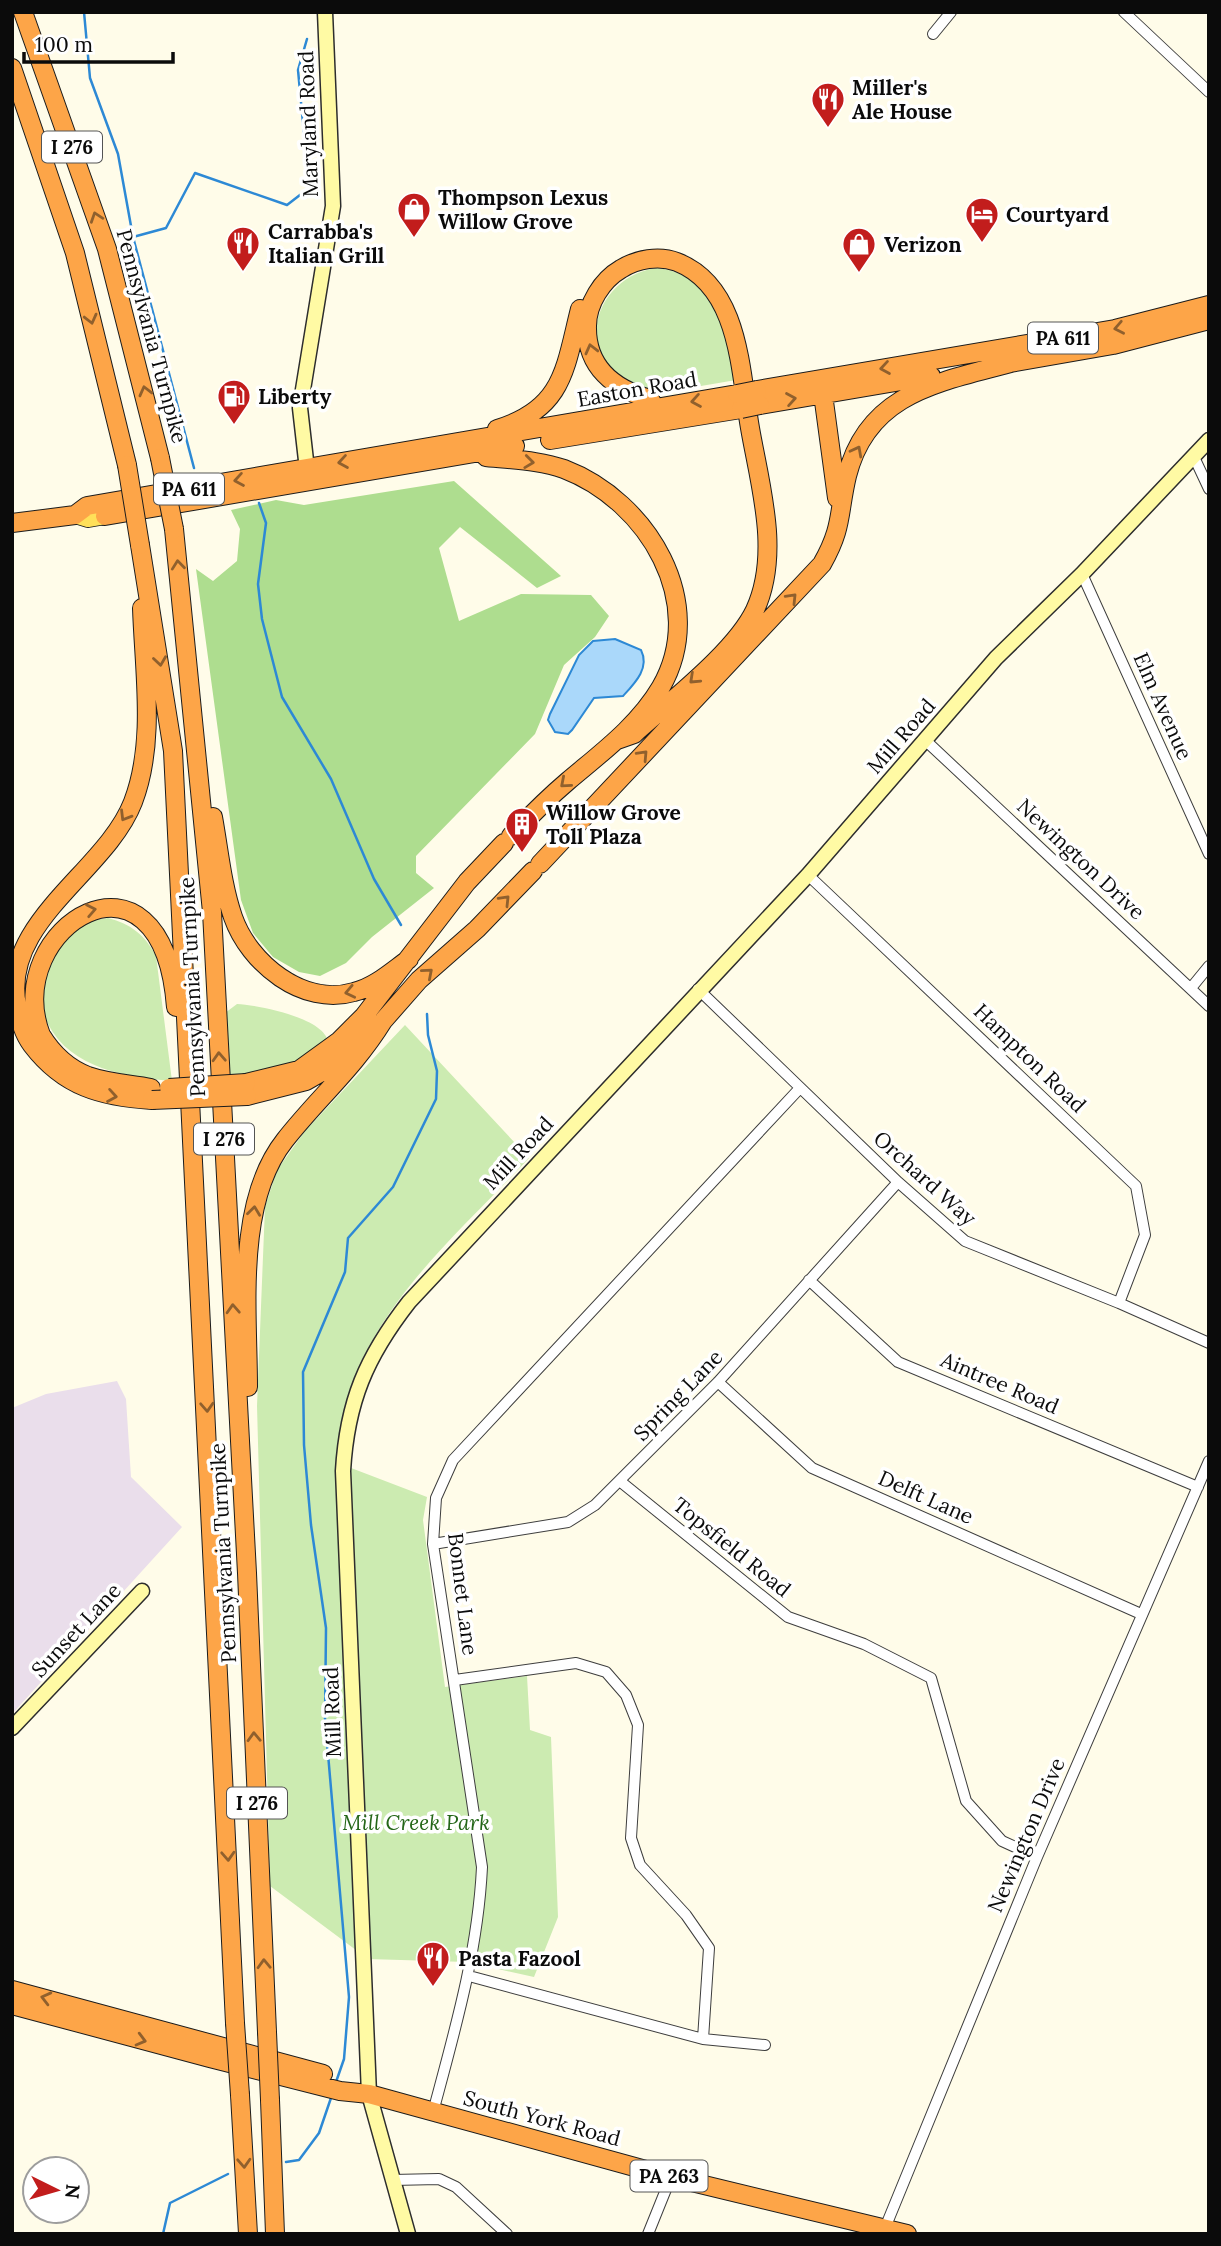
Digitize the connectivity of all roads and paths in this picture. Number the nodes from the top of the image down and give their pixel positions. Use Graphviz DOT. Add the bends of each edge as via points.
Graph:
graph roads {
  1 [pos="23,12"];
  2 [pos="325,12"];
  3 [pos="951,12"];
  4 [pos="1124,12"];
  5 [pos="933,34"];
  6 [pos="12,68"];
  7 [pos="1209,92"];
  8 [pos="1209,305"];
  9 [pos="1209,320"];
  10 [pos="1014,362"];
  11 [pos="822,394"];
  12 [pos="758,397"];
  13 [pos="739,401"];
  14 [pos="655,408"];
  15 [pos="492,438"];
  16 [pos="1209,440"];
  17 [pos="461,455"];
  18 [pos="1194,457"];
  19 [pos="308,476"];
  20 [pos="1209,489"];
  21 [pos="75,515"];
  22 [pos="105,516"];
  23 [pos="12,523"];
  24 [pos="835,540"];
  25 [pos="140,545"];
  26 [pos="1082,574"];
  27 [pos="745,648"];
  28 [pos="193,706"];
  29 [pos="617,740"];
  30 [pos="925,740"];
  31 [pos="1209,854"];
  32 [pos="808,875"];
  33 [pos="409,959"];
  34 [pos="1209,966"];
  35 [pos="1191,988"];
  36 [pos="698,989"];
  37 [pos="1209,1006"];
  38 [pos="383,1021"];
  39 [pos="800,1087"];
  40 [pos="247,1089"];
  41 [pos="151,1094"];
  42 [pos="191,1119"];
  43 [pos="898,1182"];
  44 [pos="809,1280"];
  45 [pos="1119,1303"];
  46 [pos="1209,1343"];
  47 [pos="718,1382"];
  48 [pos="1209,1461"];
  49 [pos="621,1482"];
  50 [pos="1198,1487"];
  51 [pos="433,1545"];
  52 [pos="247,1573"];
  53 [pos="142,1591"];
  54 [pos="1141,1614"];
  55 [pos="455,1680"];
  56 [pos="12,1728"];
  57 [pos="1037,1857"];
  58 [pos="469,1976"];
  59 [pos="12,1990"];
  60 [pos="12,2005"];
  61 [pos="703,2039"];
  62 [pos="765,2045"];
  63 [pos="296,2073"];
  64 [pos="369,2094"];
  65 [pos="433,2112"];
  66 [pos="671,2176"];
  67 [pos="392,2180"];
  68 [pos="885,2228"];
  69 [pos="248,2234"];
  70 [pos="275,2234"];
  71 [pos="408,2234"];
  72 [pos="507,2234"];
  73 [pos="648,2234"];
  74 [pos="907,2234"];
  28 -- 1 [label="highway, Pennsylvania Turnpike / I 276, one-way, bridge" via="174,529 160,458 107,249"];
  2 -- 19 [label="street, Maryland Road" via="333,206 300,408"];
  3 -- 5 [label="street"];
  4 -- 7 [label="street"];
  6 -- 25 [label="highway, Pennsylvania Turnpike / I 276, one-way, bridge" via="75,253 127,464"];
  8 -- 12 [label="highway, Easton Road / PA 611, one-way" via="1115,328"];
  9 -- 10 [label="highway, Easton Road / PA 611" via="1114,345"];
  10 -- 11 [label="highway, Easton Road / PA 611"];
  24 -- 10 [label="highway, one-way" via="852,460 888,408 921,388"];
  12 -- 11 [label="highway, Easton Road / PA 611, one-way"];
  11 -- 24 [label="highway" via="838,502"];
  12 -- 13 [label="highway, Easton Road / PA 611, bridge"];
  13 -- 14 [label="highway, Easton Road / PA 611, one-way"];
  13 -- 17 [label="highway, Easton Road / PA 611"];
  14 -- 15 [label="highway, Easton Road / PA 611"];
  14 -- 29 [label="highway, one-way" via="650,399 620,389 601,371 593,359 587,325 594,301 608,279 631,263 656,258 693,270 711,287 727,313 738,356 768,561 755,610 737,636 634,734"];
  15 -- 19 [label="highway, Easton Road / PA 611, one-way"];
  15 -- 27 [label="highway" via="496,429 537,411 557,389 585,293 602,271 638,252 665,249 691,256 714,273 738,319 776,550 767,605"];
  16 -- 18 [label="street, Mill Road"];
  17 -- 19 [label="highway, Easton Road / PA 611"];
  17 -- 29 [label="highway, one-way" via="544,463 582,477 634,515 660,552 675,596 675,650 660,689"];
  18 -- 20 [label="street"];
  18 -- 26 [label="street, Mill Road"];
  19 -- 21 [label="highway, Easton Road / PA 611, one-way" via="87,506"];
  19 -- 22 [label="highway, Easton Road / PA 611"];
  21 -- 22 [label="main road, Easton Road / PA 611" via="88,519"];
  21 -- 23 [label="highway, Easton Road / PA 611"];
  27 -- 24 [label="highway, one-way" via="808,581"];
  25 -- 41 [label="highway, one-way" via="146,752 141,781 120,825 30,934 19,955 15,988 27,1039 58,1073 90,1091"];
  25 -- 42 [label="highway, Pennsylvania Turnpike / I 276, one-way" via="173,751"];
  26 -- 30 [label="street, Mill Road" via="996,658"];
  26 -- 31 [label="street, Elm Avenue"];
  38 -- 27 [label="highway, one-way"];
  33 -- 28 [label="highway, one-way" via="366,988 327,995 291,983 256,956 232,915"];
  52 -- 28 [label="highway, Pennsylvania Turnpike / I 276, one-way" via="212,912"];
  29 -- 33 [label="highway, one-way" via="566,782 467,882"];
  30 -- 32 [label="street, Mill Road"];
  30 -- 35 [label="street, Newington Drive"];
  32 -- 36 [label="street, Mill Road"];
  32 -- 45 [label="street, Hampton Road" via="1136,1186 1144,1235"];
  33 -- 40 [label="highway" via="364,1016 320,1058"];
  34 -- 35 [label="street"];
  35 -- 37 [label="street, Newington Drive"];
  36 -- 39 [label="street, Orchard Way"];
  36 -- 64 [label="street, Mill Road" via="409,1302 382,1336 359,1381 346,1429 343,1471"];
  38 -- 40 [label="highway" via="323,1073 294,1085"];
  52 -- 38 [label="highway, one-way" via="249,1273 255,1200 268,1165 285,1139 362,1055"];
  39 -- 43 [label="street, Orchard Way"];
  39 -- 51 [label="street, Bonnet Lane" via="453,1460 436,1498"];
  40 -- 41 [label="highway, bridge"];
  41 -- 42 [label="highway, one-way" via="87,1075 61,1060 32,1017 27,996 29,961 50,930 73,914 89,908 119,910 140,919 156,937 175,999"];
  42 -- 69 [label="highway, Pennsylvania Turnpike / I 276, one-way, bridge"];
  43 -- 44 [label="street, Spring Lane"];
  43 -- 45 [label="street, Orchard Way" via="965,1241"];
  44 -- 47 [label="street, Spring Lane"];
  44 -- 50 [label="street, Aintree Road" via="898,1362"];
  45 -- 46 [label="street, Orchard Way"];
  47 -- 49 [label="street, Spring Lane"];
  47 -- 54 [label="street, Delft Lane" via="812,1468"];
  48 -- 50 [label="street, Newington Drive"];
  49 -- 51 [label="street, Spring Lane" via="568,1522"];
  49 -- 57 [label="street, Topsfield Road" via="788,1617 864,1644 931,1678 966,1801 1002,1841"];
  50 -- 54 [label="street, Newington Drive"];
  51 -- 55 [label="street, Bonnet Lane"];
  70 -- 52 [label="highway, Pennsylvania Turnpike / I 276, one-way, bridge"];
  53 -- 56 [label="street, Sunset Lane"];
  54 -- 57 [label="street, Newington Drive"];
  55 -- 58 [label="street, Bonnet Lane" via="482,1867 480,1918"];
  55 -- 61 [label="street" via="576,1663 606,1672 626,1695 638,1725 631,1838 640,1865 709,1948"];
  57 -- 68 [label="street, Newington Drive"];
  58 -- 61 [label="street"];
  58 -- 65 [label="street, Bonnet Lane"];
  63 -- 59 [label="highway, South York Road / PA 263, one-way"];
  60 -- 63 [label="highway, South York Road / PA 263, one-way"];
  61 -- 62 [label="street"];
  63 -- 64 [label="highway, South York Road / PA 263"];
  64 -- 65 [label="highway, South York Road / PA 263"];
  64 -- 67 [label="street, Mill Road"];
  65 -- 66 [label="highway, South York Road / PA 263"];
  66 -- 68 [label="highway, South York Road / PA 263"];
  66 -- 73 [label="street"];
  67 -- 71 [label="street, Mill Road"];
  67 -- 72 [label="street" via="439,2179 456,2187"];
  68 -- 74 [label="highway, South York Road / PA 263"];
}
